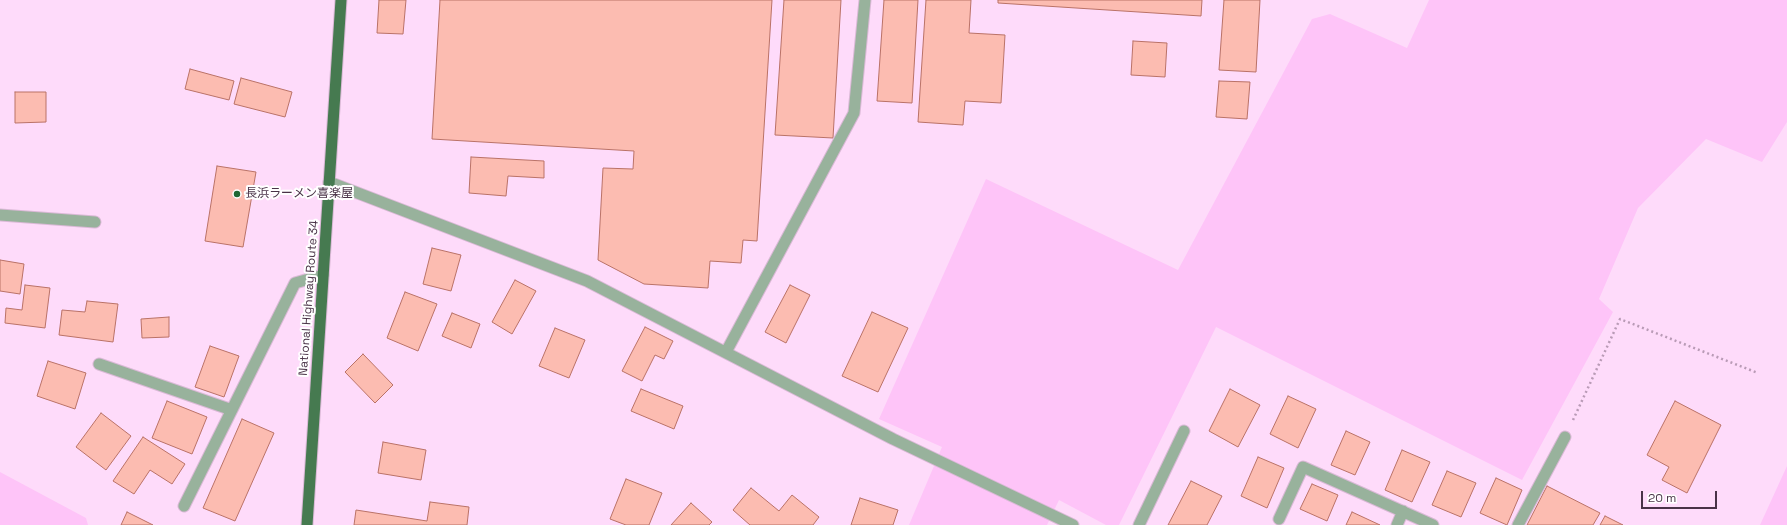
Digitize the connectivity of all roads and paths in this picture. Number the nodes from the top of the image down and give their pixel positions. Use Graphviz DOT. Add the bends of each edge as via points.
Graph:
graph roads {
  1 [pos="341,0"];
  2 [pos="865,0"];
  3 [pos="329,182"];
  4 [pos="0,215"];
  5 [pos="95,222"];
  6 [pos="323,275"];
  7 [pos="726,352"];
  8 [pos="99,364"];
  9 [pos="1758,373"];
  10 [pos="232,410"];
  11 [pos="1184,431"];
  12 [pos="1565,437"];
  13 [pos="184,506"];
  14 [pos="1403,511"];
  15 [pos="1279,519"];
  16 [pos="307,525"];
  17 [pos="1073,525"];
  18 [pos="1140,525"];
  19 [pos="1397,525"];
  20 [pos="1433,525"];
  21 [pos="1518,525"];
  1 -- 3 [label="highway, National Highway Route 34"];
  2 -- 7 [label="street" via="854,113"];
  3 -- 6 [label="highway, National Highway Route 34"];
  3 -- 7 [label="street" via="587,281"];
  4 -- 5 [label="street"];
  6 -- 10 [label="street" via="295,283"];
  6 -- 16 [label="highway, National Highway Route 34"];
  7 -- 17 [label="street" via="893,439"];
  8 -- 10 [label="street"];
  9 -- 12 [label="path" via="1620,319"];
  10 -- 13 [label="street"];
  11 -- 18 [label="street"];
  12 -- 21 [label="street"];
  14 -- 15 [label="street" via="1303,467"];
  14 -- 19 [label="street"];
  14 -- 20 [label="street"];
}
